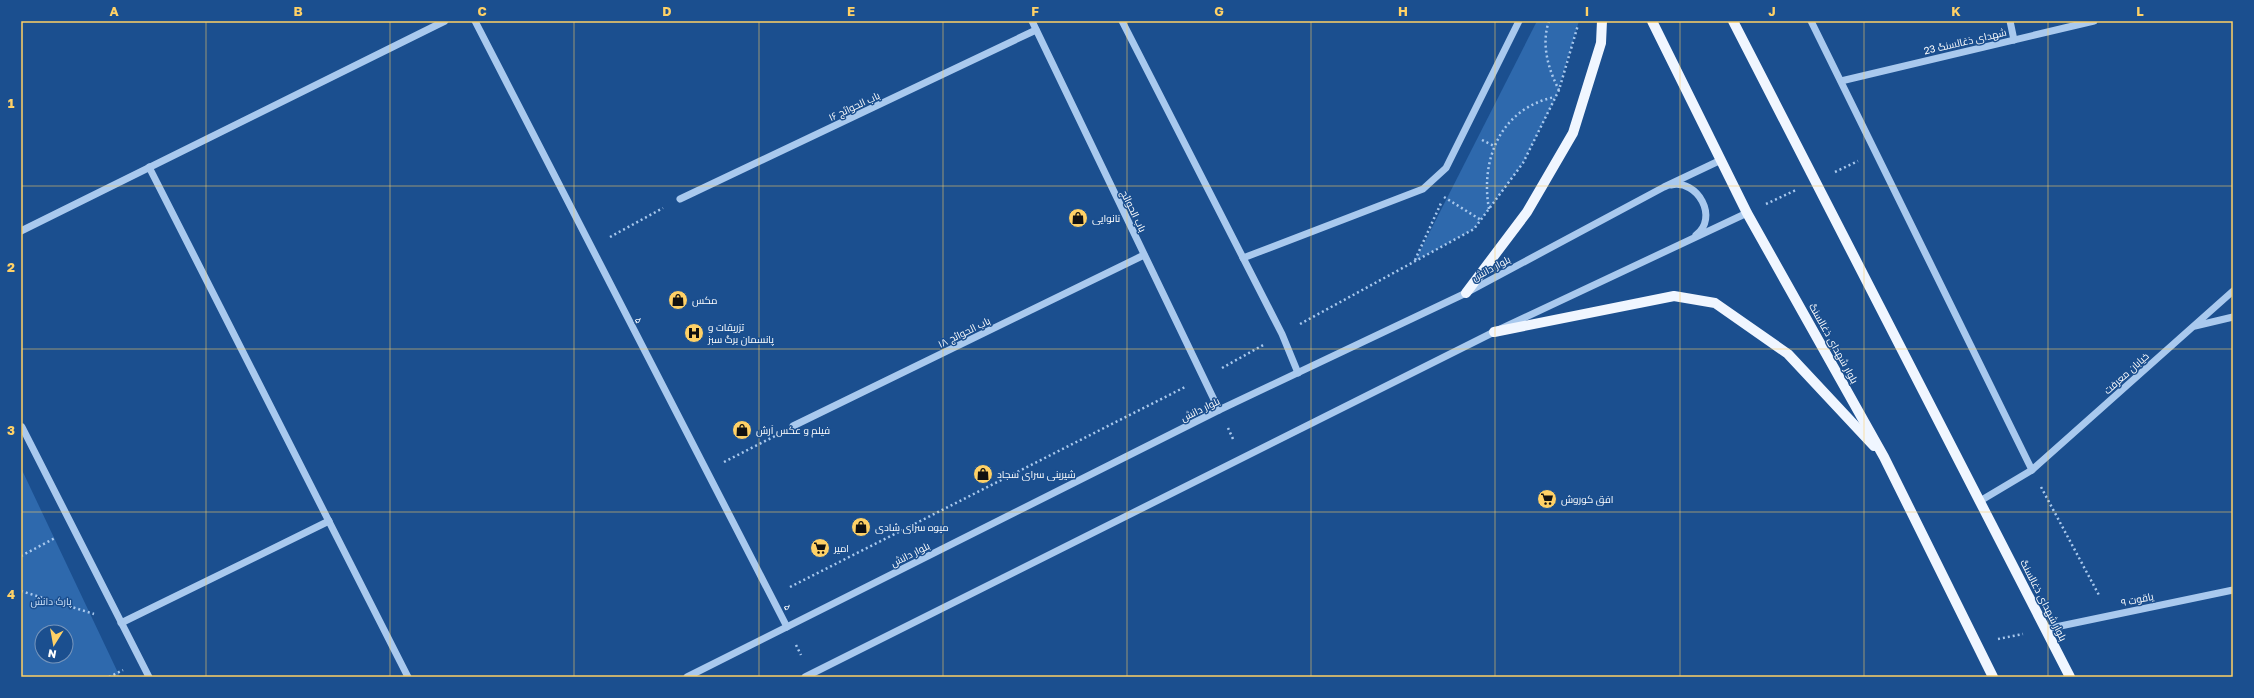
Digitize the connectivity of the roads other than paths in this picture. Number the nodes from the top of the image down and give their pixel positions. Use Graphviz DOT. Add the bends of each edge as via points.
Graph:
graph roads {
  1 [pos="445,21"];
  2 [pos="475,21"];
  3 [pos="1032,21"];
  4 [pos="1122,21"];
  5 [pos="1519,21"];
  6 [pos="1602,21"];
  7 [pos="1652,21"];
  8 [pos="1733,21"];
  9 [pos="1810,21"];
  10 [pos="2010,21"];
  11 [pos="2094,21"];
  12 [pos="1036,30"];
  13 [pos="2014,40"];
  14 [pos="1841,81"];
  15 [pos="1721,160"];
  16 [pos="150,167"];
  17 [pos="1664,187"];
  18 [pos="680,199"];
  19 [pos="1748,213"];
  20 [pos="21,231"];
  21 [pos="1689,240"];
  22 [pos="1144,255"];
  23 [pos="1243,258"];
  24 [pos="2233,291"];
  25 [pos="1466,293"];
  26 [pos="2233,317"];
  27 [pos="2193,326"];
  28 [pos="1494,332"];
  29 [pos="1298,373"];
  30 [pos="1219,410"];
  31 [pos="793,426"];
  32 [pos="22,427"];
  33 [pos="1884,458"];
  34 [pos="2032,470"];
  35 [pos="1980,500"];
  36 [pos="329,521"];
  37 [pos="2233,590"];
  38 [pos="121,623"];
  39 [pos="787,627"];
  40 [pos="2046,629"];
  41 [pos="808,676"];
  42 [pos="149,677"];
  43 [pos="408,677"];
  44 [pos="687,677"];
  45 [pos="1993,677"];
  46 [pos="2070,677"];
  1 -- 16 [label="street"];
  2 -- 39 [label="street, ۵"];
  3 -- 12 [label="street, باب الحوائج"];
  4 -- 23 [label="street"];
  5 -- 23 [label="street" via="1446,168 1424,190"];
  6 -- 25 [label="main road" via="1601,43 1573,133 1527,212"];
  7 -- 15 [label="main road, بلوار شهدای ذغالسنگ"];
  8 -- 35 [label="main road, بلوار شهدای ذغالسنگ"];
  9 -- 14 [label="street"];
  10 -- 13 [label="street"];
  11 -- 13 [label="street, شهدای ذغالسنگ 23"];
  12 -- 18 [label="street, باب الحوائج ۱۶"];
  12 -- 22 [label="street, باب الحوائج"];
  13 -- 14 [label="street, شهدای ذغالسنگ 23"];
  14 -- 34 [label="street"];
  15 -- 17 [label="street, بلوار دانش"];
  15 -- 19 [label="main road, بلوار شهدای ذغالسنگ"];
  16 -- 20 [label="street"];
  16 -- 36 [label="street"];
  17 -- 21 [label="street" via="1686,186 1696,192 1703,202 1706,212 1704,223 1699,233"];
  17 -- 25 [label="street, بلوار دانش"];
  19 -- 21 [label="street"];
  19 -- 33 [label="main road, بلوار شهدای ذغالسنگ"];
  21 -- 28 [label="street"];
  22 -- 30 [label="street, باب الحوائج"];
  22 -- 31 [label="street, باب الحوائج ۱۸"];
  23 -- 29 [label="street" via="1282,334"];
  24 -- 27 [label="street, خیابان معرفت"];
  25 -- 29 [label="street, بلوار دانش"];
  26 -- 27 [label="street"];
  27 -- 34 [label="street, خیابان معرفت"];
  28 -- 33 [label="main road" via="1674,296 1715,303 1788,354"];
  28 -- 41 [label="street"];
  29 -- 30 [label="street, بلوار دانش"];
  30 -- 39 [label="street, بلوار دانش"];
  32 -- 38 [label="street"];
  33 -- 45 [label="main road, بلوار شهدای ذغالسنگ"];
  34 -- 35 [label="street, خیابان معرفت"];
  35 -- 40 [label="main road, بلوار شهدای ذغالسنگ"];
  36 -- 38 [label="street"];
  36 -- 43 [label="street"];
  37 -- 40 [label="street, یاقوت ۹"];
  38 -- 42 [label="street"];
  39 -- 44 [label="street, بلوار دانش"];
  40 -- 46 [label="main road, بلوار شهدای ذغالسنگ"];
}
